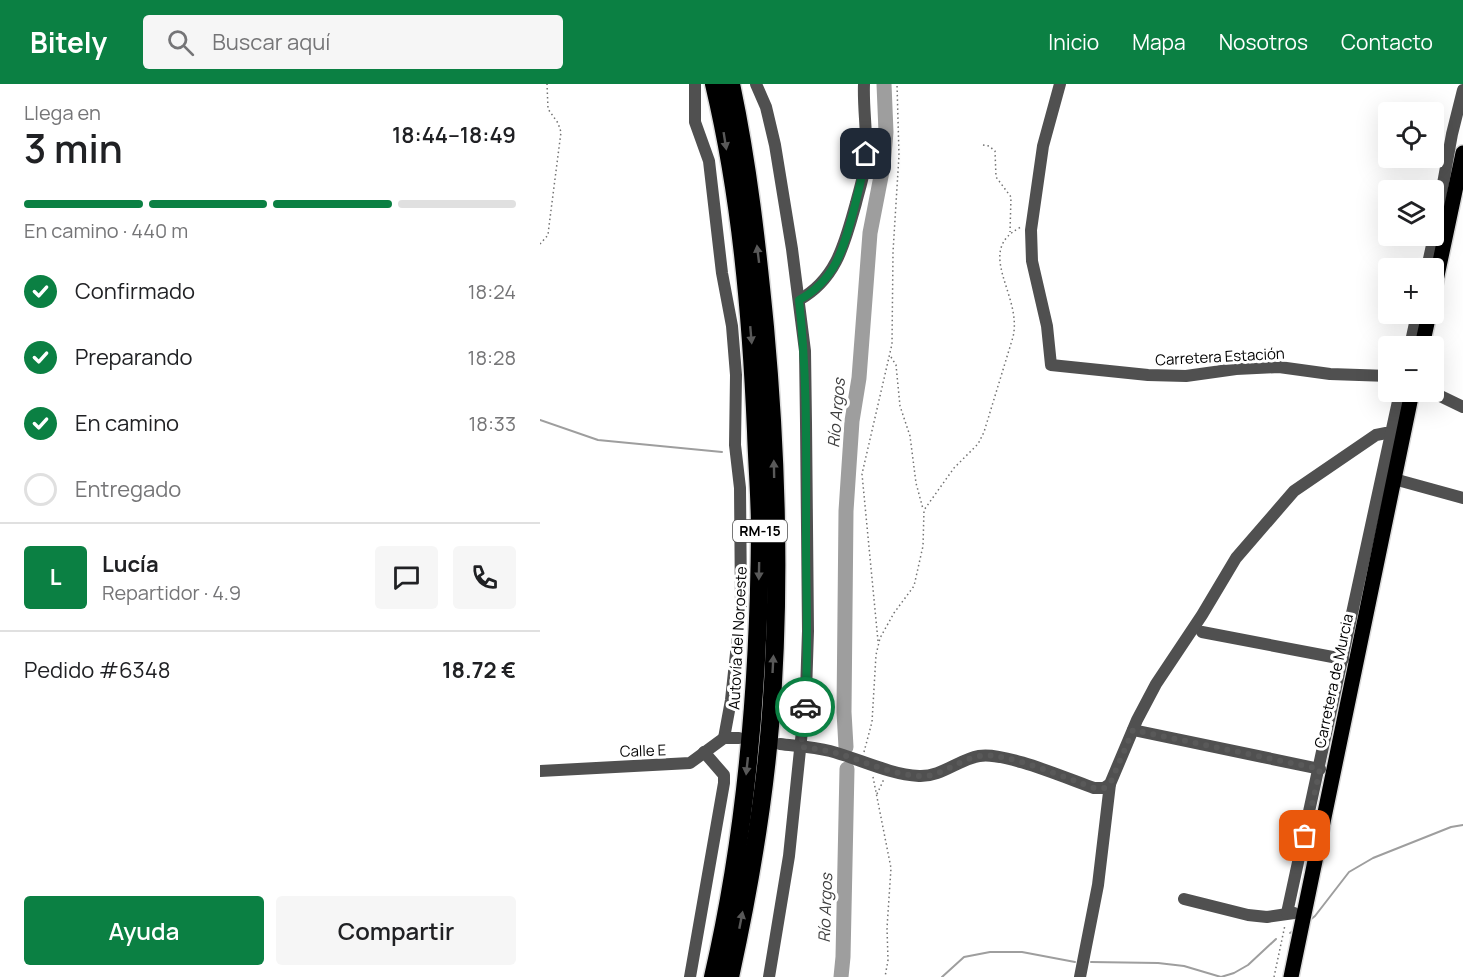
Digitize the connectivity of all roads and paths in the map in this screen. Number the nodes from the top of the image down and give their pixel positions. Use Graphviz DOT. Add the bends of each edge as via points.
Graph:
graph roads {
  1 [pos="547,84"];
  2 [pos="695,84"];
  3 [pos="714,84"];
  4 [pos="731,84"];
  5 [pos="756,84"];
  6 [pos="864,84"];
  7 [pos="897,84"];
  8 [pos="1059,84"];
  9 [pos="1463,90"];
  10 [pos="982,145"];
  11 [pos="1458,154"];
  12 [pos="1444,209"];
  13 [pos="1031,223"];
  14 [pos="1010,233"];
  15 [pos="540,244"];
  16 [pos="799,300"];
  17 [pos="891,357"];
  18 [pos="1378,376"];
  19 [pos="1444,398"];
  20 [pos="1399,402"];
  21 [pos="1408,402"];
  22 [pos="1463,407"];
  23 [pos="1397,434"];
  24 [pos="1394,479"];
  25 [pos="1463,498"];
  26 [pos="924,510"];
  27 [pos="1202,632"];
  28 [pos="878,645"];
  29 [pos="1343,659"];
  30 [pos="1133,730"];
  31 [pos="724,738"];
  32 [pos="739,738"];
  33 [pos="780,744"];
  34 [pos="801,747"];
  35 [pos="704,753"];
  36 [pos="866,763"];
  37 [pos="1320,769"];
  38 [pos="540,771"];
  39 [pos="896,772"];
  40 [pos="1110,784"];
  41 [pos="877,795"];
  42 [pos="1184,899"];
  43 [pos="1287,913"];
  44 [pos="1304,914"];
  45 [pos="690,977"];
  46 [pos="713,977"];
  47 [pos="730,977"];
  48 [pos="769,977"];
  49 [pos="885,977"];
  50 [pos="1080,977"];
  51 [pos="1274,977"];
  52 [pos="1291,977"];
  1 -- 15 [label="path" via="548,109 561,132 548,234"];
  2 -- 31 [label="street" via="695,122 711,170 736,384 741,607"];
  3 -- 46 [label="highway, Autovía del Noroeste / RM-15, one-way" via="744,254 760,528 754,700 742,818"];
  47 -- 4 [label="highway, RM-15, one-way" via="753,862 770,727 776,553 770,380 758,254"];
  5 -- 16 [label="street" via="775,145"];
  6 -- 16 [label="street" via="866,154 845,243 834,268 820,285"];
  7 -- 17 [label="path" via="899,155"];
  8 -- 13 [label="street, Carretera Estación" via="1043,146"];
  9 -- 11 [label="street"];
  10 -- 14 [label="path" via="995,151 996,177 1011,197"];
  11 -- 12 [label="main road"];
  13 -- 14 [label="path"];
  13 -- 18 [label="street, Carretera Estación" via="1032,261 1054,366 1148,375 1186,376 1278,367"];
  14 -- 26 [label="path" via="1002,243 999,259 1016,326 994,398 978,444 954,468"];
  16 -- 34 [label="street" via="805,351 808,631"];
  17 -- 26 [label="path" via="896,365 900,406"];
  17 -- 28 [label="path" via="862,474"];
  19 -- 22 [label="street"];
  20 -- 23 [label="street"];
  21 -- 23 [label="main road, Carretera de Murcia"];
  23 -- 24 [label="main road, Carretera de Murcia"];
  23 -- 29 [label="street"];
  23 -- 30 [label="street" via="1381,433 1369,439 1294,491 1236,558 1156,684"];
  24 -- 25 [label="street"];
  24 -- 44 [label="main road, Carretera de Murcia"];
  26 -- 28 [label="path" via="923,546 914,586"];
  27 -- 29 [label="street"];
  28 -- 36 [label="path"];
  29 -- 37 [label="street"];
  30 -- 37 [label="street"];
  30 -- 40 [label="street"];
  31 -- 32 [label="street"];
  31 -- 35 [label="street, Calle E"];
  33 -- 34 [label="street"];
  34 -- 36 [label="street"];
  34 -- 48 [label="street" via="789,856"];
  35 -- 38 [label="street, Calle E" via="690,763"];
  35 -- 45 [label="street" via="724,774 724,783"];
  36 -- 39 [label="street"];
  36 -- 41 [label="path"];
  37 -- 43 [label="street"];
  39 -- 40 [label="street" via="928,776 967,759 997,755 1094,788"];
  39 -- 41 [label="path" via="885,777"];
  40 -- 50 [label="street" via="1098,885"];
  41 -- 49 [label="path" via="891,868"];
  42 -- 43 [label="street" via="1248,915"];
  43 -- 44 [label="street"];
  43 -- 51 [label="path"];
  44 -- 52 [label="main road, Carretera de Murcia"];
}
